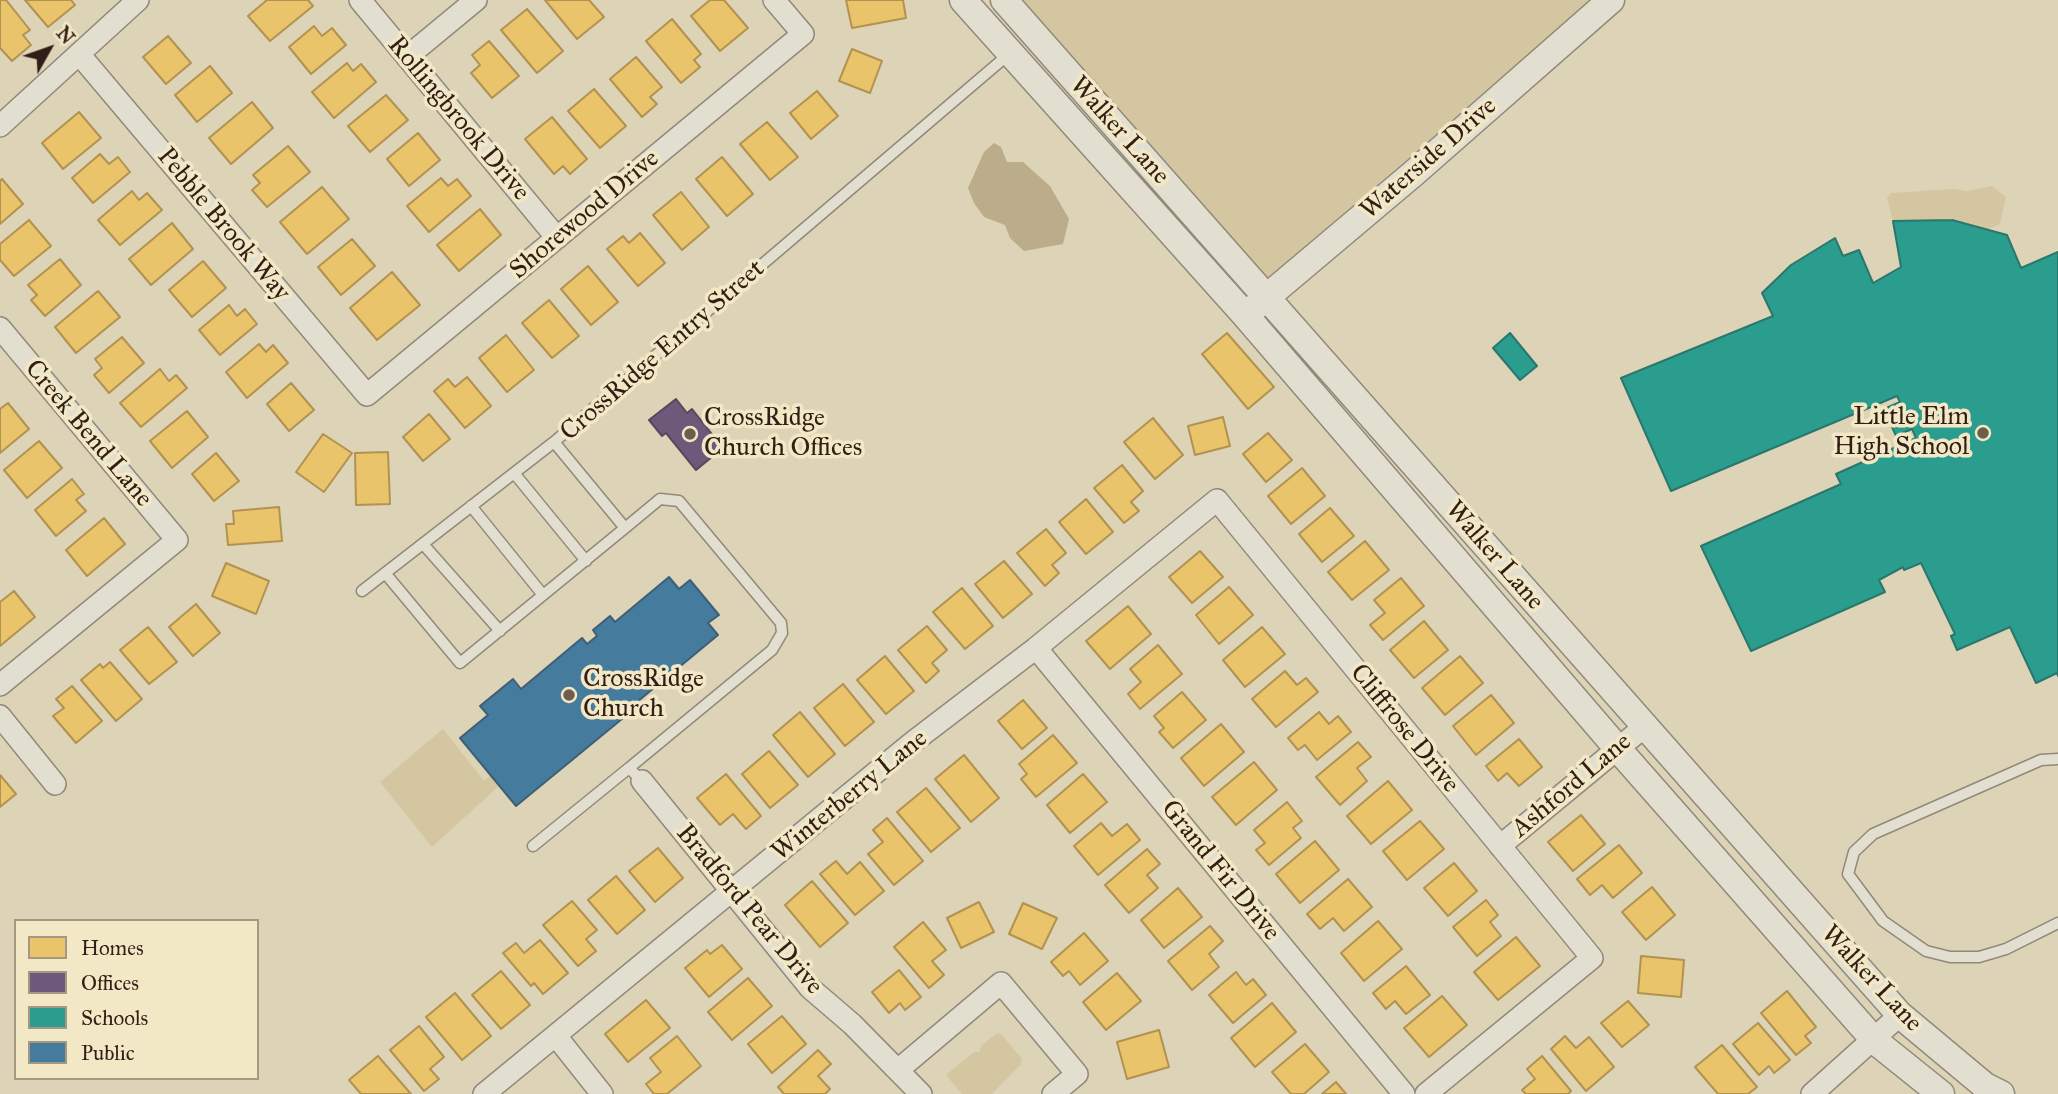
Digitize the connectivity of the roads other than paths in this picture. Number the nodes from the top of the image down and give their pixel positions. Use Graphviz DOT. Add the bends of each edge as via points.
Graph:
graph roads {
  1 [pos="138,0"];
  2 [pos="360,0"];
  3 [pos="476,0"];
  4 [pos="774,0"];
  5 [pos="963,0"];
  6 [pos="1004,0"];
  7 [pos="1611,0"];
  8 [pos="1033,34"];
  9 [pos="79,54"];
  10 [pos="1009,54"];
  11 [pos="407,57"];
  12 [pos="0,126"];
  13 [pos="557,238"];
  14 [pos="1267,297"];
  15 [pos="1245,315"];
  16 [pos="0,328"];
  17 [pos="367,395"];
  18 [pos="554,442"];
  19 [pos="514,473"];
  20 [pos="1217,500"];
  21 [pos="471,506"];
  22 [pos="625,528"];
  23 [pos="423,544"];
  24 [pos="586,561"];
  25 [pos="385,573"];
  26 [pos="362,591"];
  27 [pos="543,595"];
  28 [pos="500,631"];
  29 [pos="1036,648"];
  30 [pos="0,685"];
  31 [pos="0,716"];
  32 [pos="1644,727"];
  33 [pos="1618,749"];
  34 [pos="2058,759"];
  35 [pos="635,774"];
  36 [pos="55,784"];
  37 [pos="533,846"];
  38 [pos="1500,846"];
  39 [pos="732,893"];
  40 [pos="2058,923"];
  41 [pos="1900,1015"];
  42 [pos="556,1036"];
  43 [pos="1875,1041"];
  44 [pos="898,1070"];
  45 [pos="484,1094"];
  46 [pos="602,1094"];
  47 [pos="921,1094"];
  48 [pos="1053,1094"];
  49 [pos="1404,1094"];
  50 [pos="1426,1094"];
  51 [pos="1812,1094"];
  52 [pos="1941,1094"];
  53 [pos="2001,1094"];
  1 -- 9 [label="street"];
  2 -- 11 [label="street, Rollingbrook Drive"];
  3 -- 11 [label="street"];
  4 -- 13 [label="street, Shorewood Drive" via="803,34"];
  5 -- 10 [label="street, Walker Lane"];
  6 -- 8 [label="street, Walker Lane"];
  7 -- 14 [label="street, Waterside Drive"];
  8 -- 10 [label="street"];
  8 -- 14 [label="street, Walker Lane"];
  9 -- 12 [label="street"];
  9 -- 17 [label="street, Pebble Brook Way"];
  10 -- 15 [label="street, Walker Lane"];
  10 -- 18 [label="lane, CrossRidge Entry Street"];
  11 -- 13 [label="street, Rollingbrook Drive"];
  13 -- 17 [label="street, Shorewood Drive"];
  14 -- 15 [label="street, Waterside Drive"];
  14 -- 32 [label="street, Walker Lane"];
  15 -- 33 [label="street, Walker Lane"];
  16 -- 30 [label="street, Creek Bend Lane" via="177,540"];
  18 -- 19 [label="lane"];
  18 -- 22 [label="lane, CrossRidge Entry Street"];
  19 -- 21 [label="lane"];
  19 -- 24 [label="lane"];
  20 -- 29 [label="street, Winterberry Lane"];
  20 -- 38 [label="street, Cliffrose Drive"];
  21 -- 23 [label="lane"];
  21 -- 27 [label="lane"];
  22 -- 24 [label="lane"];
  22 -- 35 [label="lane" via="660,499 679,501 781,623 782,633 772,650"];
  23 -- 25 [label="lane"];
  23 -- 28 [label="lane"];
  24 -- 27 [label="lane"];
  25 -- 26 [label="lane"];
  25 -- 28 [label="lane" via="460,663"];
  27 -- 28 [label="lane"];
  29 -- 39 [label="street, Winterberry Lane" via="913,742"];
  29 -- 49 [label="street, Grand Fir Drive"];
  31 -- 36 [label="street"];
  32 -- 33 [label="street, Ashford Lane"];
  32 -- 41 [label="street, Walker Lane"];
  33 -- 38 [label="street, Ashford Lane"];
  33 -- 43 [label="street, Walker Lane"];
  34 -- 40 [label="lane" via="2041,760 1872,834 1854,852 1848,874 1882,921 1926,951 1950,957 1979,957 2006,949"];
  35 -- 37 [label="lane"];
  35 -- 39 [label="street, Bradford Pear Drive"];
  38 -- 50 [label="street, Cliffrose Drive" via="1592,958"];
  39 -- 42 [label="street, Winterberry Lane"];
  39 -- 44 [label="street, Bradford Pear Drive" via="810,988"];
  41 -- 43 [label="street"];
  41 -- 53 [label="street, Walker Lane" via="1985,1086"];
  42 -- 45 [label="street, Winterberry Lane"];
  42 -- 46 [label="street"];
  43 -- 51 [label="street"];
  43 -- 52 [label="street, Walker Lane"];
  44 -- 47 [label="street, Bradford Pear Drive"];
  44 -- 48 [label="street" via="1001,983 1077,1074"];
}
